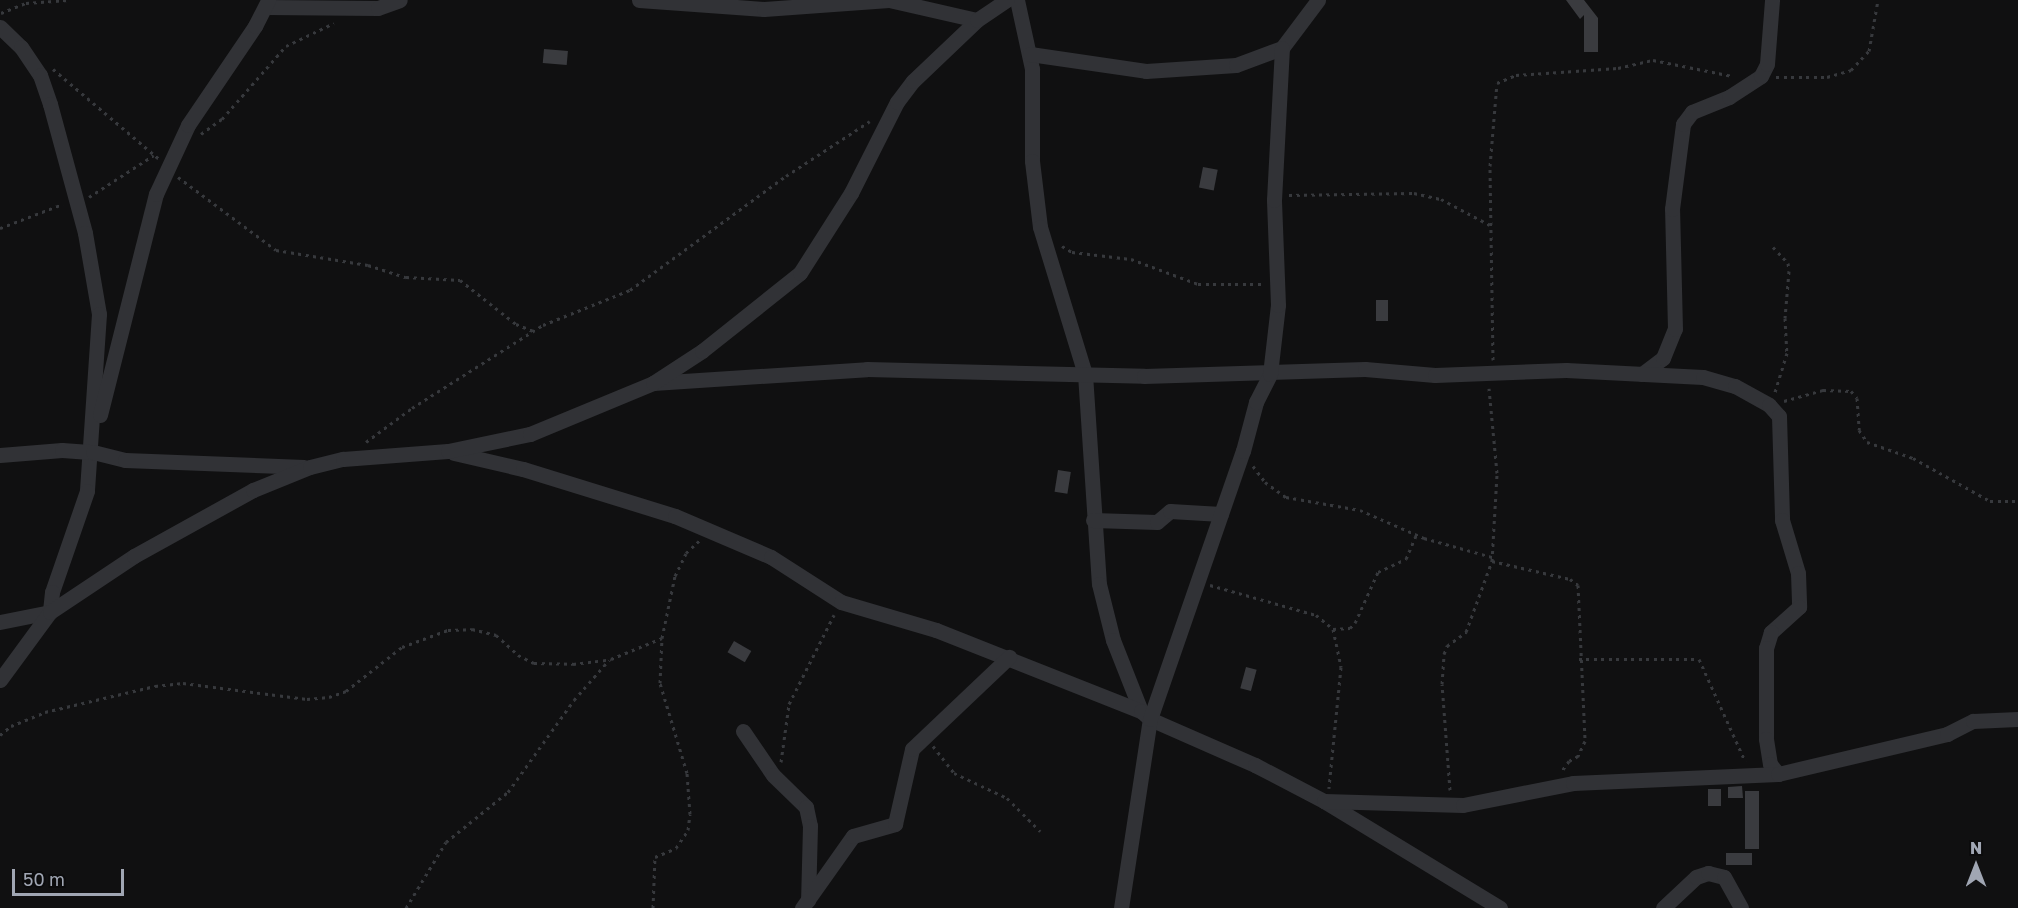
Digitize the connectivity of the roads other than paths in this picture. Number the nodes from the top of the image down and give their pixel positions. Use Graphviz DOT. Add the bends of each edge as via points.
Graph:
graph roads {
  1 [pos="400,0"];
  2 [pos="639,0"];
  3 [pos="1007,0"];
  4 [pos="1017,0"];
  5 [pos="1318,0"];
  6 [pos="1772,0"];
  7 [pos="267,3"];
  8 [pos="977,20"];
  9 [pos="0,27"];
  10 [pos="1282,48"];
  11 [pos="1030,54"];
  12 [pos="1270,374"];
  13 [pos="1642,374"];
  14 [pos="1085,375"];
  15 [pos="653,383"];
  16 [pos="93,436"];
  17 [pos="448,451"];
  18 [pos="93,452"];
  19 [pos="0,455"];
  20 [pos="310,467"];
  21 [pos="1221,514"];
  22 [pos="1093,520"];
  23 [pos="50,612"];
  24 [pos="0,622"];
  25 [pos="1009,657"];
  26 [pos="0,680"];
  27 [pos="1145,715"];
  28 [pos="2018,719"];
  29 [pos="743,731"];
  30 [pos="1778,774"];
  31 [pos="1326,801"];
  32 [pos="805,904"];
  33 [pos="1121,908"];
  34 [pos="1500,908"];
  35 [pos="1663,908"];
  36 [pos="1741,908"];
  1 -- 7 [label="street" via="378,8"];
  2 -- 8 [label="street" via="764,9 889,0"];
  3 -- 8 [label="street"];
  4 -- 11 [label="street"];
  5 -- 10 [label="street"];
  6 -- 13 [label="street" via="1767,64 1758,79 1692,112 1683,124 1672,209 1675,328 1663,358"];
  7 -- 16 [label="street" via="177,147 146,225"];
  8 -- 15 [label="street" via="929,64 897,102 851,193 800,273 702,351"];
  9 -- 16 [label="street" via="21,47 40,75 76,202 99,314"];
  10 -- 11 [label="street" via="1236,65 1183,71 1146,71"];
  10 -- 12 [label="street" via="1274,200 1278,286"];
  11 -- 14 [label="street" via="1034,193 1057,293"];
  12 -- 13 [label="street" via="1365,369"];
  12 -- 14 [label="street"];
  12 -- 21 [label="street" via="1256,402"];
  13 -- 30 [label="street" via="1703,378 1735,386 1769,405 1779,416 1782,520 1785,539 1796,562 1800,593 1799,607 1771,632 1766,648 1766,739 1770,764"];
  14 -- 15 [label="street" via="867,369"];
  14 -- 22 [label="street"];
  15 -- 17 [label="street" via="530,434"];
  16 -- 18 [label="street"];
  17 -- 20 [label="street" via="343,459"];
  17 -- 25 [label="street" via="523,469 675,516 771,557 841,602"];
  18 -- 19 [label="street"];
  18 -- 20 [label="street" via="125,460"];
  18 -- 23 [label="street" via="87,491 52,592"];
  20 -- 23 [label="street" via="253,490 134,555"];
  21 -- 22 [label="street" via="1170,511 1157,522"];
  21 -- 27 [label="street"];
  22 -- 27 [label="street" via="1099,585 1113,640"];
  23 -- 24 [label="street"];
  23 -- 26 [label="street"];
  25 -- 27 [label="street"];
  25 -- 32 [label="street" via="912,748 895,824 853,836"];
  27 -- 31 [label="street"];
  27 -- 33 [label="street"];
  28 -- 30 [label="street" via="1973,721 1947,734"];
  29 -- 32 [label="street" via="755,752 806,807 809,817"];
  30 -- 31 [label="street" via="1566,784 1487,803 1455,805"];
  31 -- 34 [label="street"];
  35 -- 36 [label="street" via="1696,877 1708,873 1724,877"];
}
